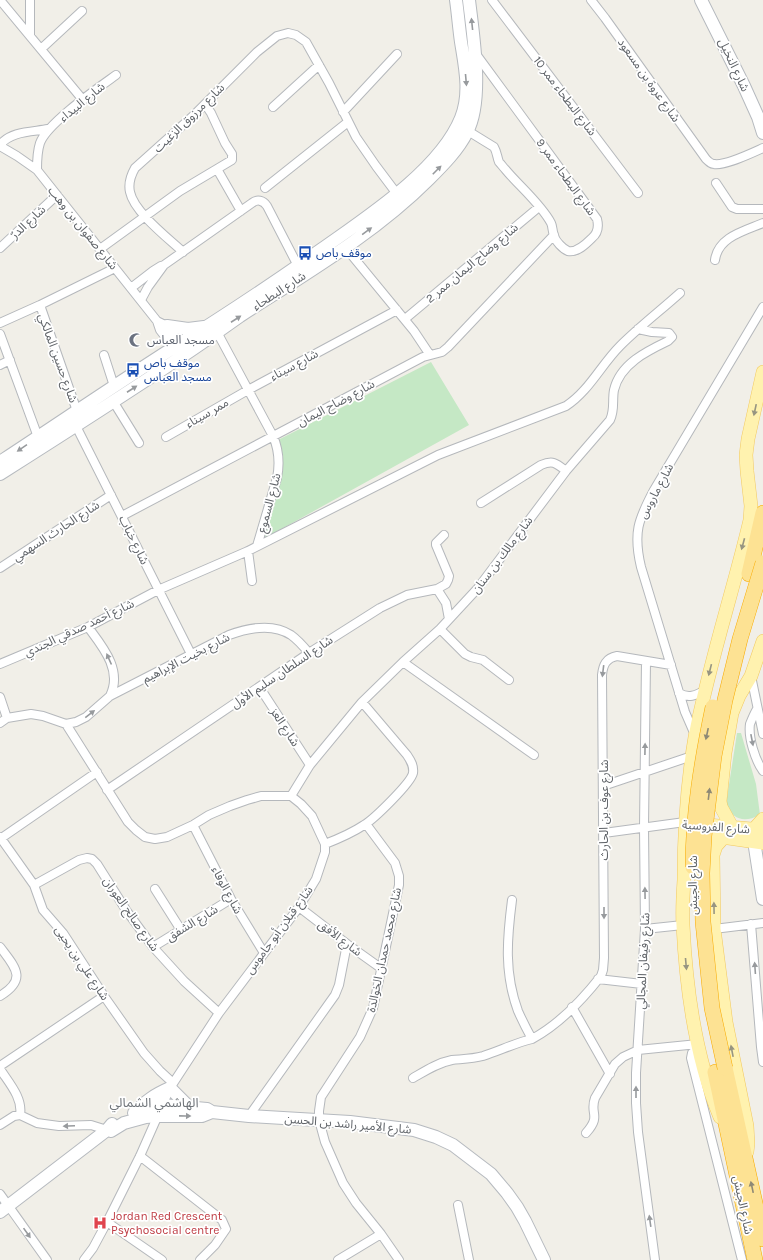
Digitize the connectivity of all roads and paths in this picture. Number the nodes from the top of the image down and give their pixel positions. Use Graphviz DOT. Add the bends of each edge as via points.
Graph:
graph roads {
  1 [pos="0,0"];
  2 [pos="30,0"];
  3 [pos="456,0"];
  4 [pos="469,0"];
  5 [pos="492,0"];
  6 [pos="591,0"];
  7 [pos="701,0"];
  8 [pos="82,11"];
  9 [pos="30,36"];
  10 [pos="41,49"];
  11 [pos="474,51"];
  12 [pos="397,54"];
  13 [pos="319,66"];
  14 [pos="116,75"];
  15 [pos="83,100"];
  16 [pos="205,104"];
  17 [pos="273,107"];
  18 [pos="343,112"];
  19 [pos="348,122"];
  20 [pos="48,129"];
  21 [pos="468,130"];
  22 [pos="763,133"];
  23 [pos="1,142"];
  24 [pos="763,148"];
  25 [pos="217,169"];
  26 [pos="37,170"];
  27 [pos="716,183"];
  28 [pos="265,188"];
  29 [pos="638,193"];
  30 [pos="403,194"];
  31 [pos="57,195"];
  32 [pos="538,207"];
  33 [pos="763,209"];
  34 [pos="241,211"];
  35 [pos="145,216"];
  36 [pos="763,223"];
  37 [pos="554,235"];
  38 [pos="345,247"];
  39 [pos="0,248"];
  40 [pos="100,249"];
  41 [pos="183,252"];
  42 [pos="715,260"];
  43 [pos="164,265"];
  44 [pos="298,266"];
  45 [pos="115,268"];
  46 [pos="131,288"];
  47 [pos="680,293"];
  48 [pos="141,300"];
  49 [pos="40,305"];
  50 [pos="763,307"];
  51 [pos="397,310"];
  52 [pos="405,319"];
  53 [pos="0,323"];
  54 [pos="162,323"];
  55 [pos="212,329"];
  56 [pos="638,329"];
  57 [pos="0,334"];
  58 [pos="181,350"];
  59 [pos="104,355"];
  60 [pos="430,355"];
  61 [pos="10,360"];
  62 [pos="0,365"];
  63 [pos="763,372"];
  64 [pos="114,386"];
  65 [pos="248,390"];
  66 [pos="113,401"];
  67 [pos="77,410"];
  68 [pos="76,426"];
  69 [pos="273,436"];
  70 [pos="38,437"];
  71 [pos="166,437"];
  72 [pos="139,443"];
  73 [pos="1,460"];
  74 [pos="566,470"];
  75 [pos="0,474"];
  76 [pos="111,495"];
  77 [pos="481,504"];
  78 [pos="759,509"];
  79 [pos="122,516"];
  80 [pos="444,535"];
  81 [pos="257,546"];
  82 [pos="248,551"];
  83 [pos="763,562"];
  84 [pos="0,568"];
  85 [pos="252,581"];
  86 [pos="436,589"];
  87 [pos="158,590"];
  88 [pos="449,619"];
  89 [pos="88,626"];
  90 [pos="440,629"];
  91 [pos="763,640"];
  92 [pos="309,653"];
  93 [pos="191,654"];
  94 [pos="646,661"];
  95 [pos="403,662"];
  96 [pos="0,664"];
  97 [pos="671,665"];
  98 [pos="751,676"];
  99 [pos="509,680"];
  100 [pos="260,688"];
  101 [pos="706,690"];
  102 [pos="679,693"];
  103 [pos="110,696"];
  104 [pos="0,697"];
  105 [pos="362,702"];
  106 [pos="757,709"];
  107 [pos="7,718"];
  108 [pos="0,723"];
  109 [pos="66,724"];
  110 [pos="763,734"];
  111 [pos="696,735"];
  112 [pos="534,755"];
  113 [pos="692,756"];
  114 [pos="310,765"];
  115 [pos="763,770"];
  116 [pos="97,772"];
  117 [pos="645,772"];
  118 [pos="604,786"];
  119 [pos="107,790"];
  120 [pos="291,796"];
  121 [pos="763,819"];
  122 [pos="366,824"];
  123 [pos="193,825"];
  124 [pos="644,827"];
  125 [pos="684,827"];
  126 [pos="604,832"];
  127 [pos="728,832"];
  128 [pos="758,836"];
  129 [pos="0,838"];
  130 [pos="325,844"];
  131 [pos="34,885"];
  132 [pos="155,888"];
  133 [pos="232,899"];
  134 [pos="763,899"];
  135 [pos="512,900"];
  136 [pos="299,907"];
  137 [pos="763,923"];
  138 [pos="751,924"];
  139 [pos="683,925"];
  140 [pos="645,929"];
  141 [pos="714,929"];
  142 [pos="181,930"];
  143 [pos="347,944"];
  144 [pos="0,947"];
  145 [pos="152,947"];
  146 [pos="264,953"];
  147 [pos="382,969"];
  148 [pos="598,979"];
  149 [pos="642,984"];
  150 [pos="0,996"];
  151 [pos="104,996"];
  152 [pos="572,1007"];
  153 [pos="219,1013"];
  154 [pos="532,1039"];
  155 [pos="699,1046"];
  156 [pos="638,1050"];
  157 [pos="763,1062"];
  158 [pos="0,1068"];
  159 [pos="610,1074"];
  160 [pos="711,1076"];
  161 [pos="413,1078"];
  162 [pos="171,1086"];
  163 [pos="189,1107"];
  164 [pos="160,1110"];
  165 [pos="212,1112"];
  166 [pos="134,1113"];
  167 [pos="17,1115"];
  168 [pos="249,1116"];
  169 [pos="319,1120"];
  170 [pos="0,1125"];
  171 [pos="107,1130"];
  172 [pos="586,1132"];
  173 [pos="140,1156"];
  174 [pos="746,1158"];
  175 [pos="0,1194"];
  176 [pos="458,1205"];
  177 [pos="4,1209"];
  178 [pos="107,1222"];
  179 [pos="380,1234"];
  180 [pos="763,1239"];
  181 [pos="47,1260"];
  182 [pos="84,1260"];
  183 [pos="162,1260"];
  184 [pos="200,1260"];
  185 [pos="338,1260"];
  186 [pos="399,1260"];
  187 [pos="469,1260"];
  188 [pos="544,1260"];
  189 [pos="655,1260"];
  190 [pos="742,1260"];
  191 [pos="755,1260"];
  1 -- 9 [label="street"];
  2 -- 9 [label="street"];
  3 -- 30 [label="street, شارع البطحاء, one-way" via="467,81 465,105 457,128 443,149"];
  11 -- 4 [label="street, شارع البطحاء, one-way"];
  5 -- 29 [label="street, شارع البطحاء ممر 10"];
  6 -- 24 [label="street, شارع عروة بن مسعود" via="706,159 716,165 725,164"];
  7 -- 22 [label="street, شارع النخيل" via="744,86"];
  8 -- 10 [label="street"];
  9 -- 10 [label="street"];
  10 -- 15 [label="street"];
  11 -- 21 [label="street, شارع البطحاء" via="476,88 474,113"];
  11 -- 37 [label="street, شارع البطحاء ممر 9" via="599,225 594,236 574,251 564,248"];
  12 -- 18 [label="street"];
  13 -- 16 [label="street, شارع مرزوق الزغيت" via="306,42 300,37 292,34 280,35 265,45"];
  13 -- 17 [label="street"];
  13 -- 18 [label="street, شارع مرزوق الزغيت"];
  14 -- 15 [label="street, شارع البيداء"];
  15 -- 20 [label="street, شارع البيداء"];
  16 -- 25 [label="street" via="233,156 230,162"];
  16 -- 35 [label="street, شارع مرزوق الزغيت" via="133,172 129,181 131,195"];
  18 -- 19 [label="street, شارع مرزوق الزغيت"];
  19 -- 28 [label="street"];
  19 -- 30 [label="street, شارع مرزوق الزغيت" via="372,162"];
  20 -- 23 [label="street, شارع البيداء" via="12,135"];
  20 -- 26 [label="street, شارع البيداء" via="40,142"];
  30 -- 21 [label="street, شارع البطحاء, one-way" via="441,166 455,151"];
  21 -- 32 [label="street, شارع البطحاء ممر 9" via="494,147 500,162"];
  23 -- 26 [label="street, شارع صفوان بن وهب"];
  25 -- 34 [label="street"];
  25 -- 35 [label="street"];
  26 -- 31 [label="street, شارع صفوان بن وهب"];
  27 -- 33 [label="street" via="732,207"];
  38 -- 30 [label="street, شارع البطحاء, one-way" via="383,219"];
  30 -- 44 [label="street, شارع البطحاء"];
  31 -- 39 [label="street, شارع الدرّ"];
  31 -- 40 [label="street, شارع صفوان بن وهب"];
  32 -- 37 [label="street, شارع البطحاء ممر 9" via="551,223"];
  32 -- 52 [label="street, شارع وضاح اليمان ممر 2"];
  34 -- 41 [label="street"];
  34 -- 44 [label="street" via="256,201 264,202"];
  35 -- 40 [label="street"];
  35 -- 41 [label="street, شارع مرزوق الزغيت"];
  36 -- 42 [label="street" via="727,240 718,250"];
  37 -- 60 [label="street, شارع وضاح اليمان" via="448,347 442,352"];
  38 -- 51 [label="street"];
  55 -- 38 [label="street, شارع البطحاء, one-way"];
  40 -- 45 [label="street, شارع صفوان بن وهب"];
  41 -- 43 [label="street"];
  43 -- 46 [label="street"];
  43 -- 48 [label="street"];
  44 -- 55 [label="street, شارع البطحاء"];
  45 -- 46 [label="street, شارع صفوان بن وهب"];
  45 -- 49 [label="street, شارع حسين المالكي"];
  46 -- 48 [label="street, شارع صفوان بن وهب"];
  47 -- 56 [label="street"];
  48 -- 54 [label="street, شارع صفوان بن وهب"];
  49 -- 53 [label="street, شارع حسين المالكي"];
  49 -- 67 [label="street, شارع حسين المالكي"];
  50 -- 97 [label="street, شارع ماروس" via="654,490 639,522 638,551"];
  51 -- 52 [label="street"];
  51 -- 65 [label="street, شارع سيناء"];
  52 -- 60 [label="street"];
  54 -- 55 [label="street" via="188,329"];
  54 -- 58 [label="street, شارع صفوان بن وهب"];
  55 -- 58 [label="street, شارع البطحاء"];
  55 -- 65 [label="street"];
  56 -- 74 [label="street, شارع مالك بن سنان" via="669,333 672,337 641,355 622,372 614,390 613,414 610,420"];
  56 -- 81 [label="street" via="604,364 581,394 566,406 438,455"];
  57 -- 61 [label="street"];
  58 -- 64 [label="street, شارع البطحاء"];
  66 -- 58 [label="street, شارع البطحاء, one-way"];
  59 -- 64 [label="street"];
  60 -- 69 [label="street, شارع وضاح اليمان"];
  61 -- 62 [label="street"];
  61 -- 70 [label="street"];
  63 -- 78 [label="main road, one-way" via="746,455 746,471"];
  64 -- 67 [label="street, شارع البطحاء"];
  65 -- 69 [label="street, شارع السموع"];
  65 -- 71 [label="street, ممر سيناء"];
  66 -- 68 [label="street, شارع البطحاء"];
  66 -- 72 [label="street"];
  67 -- 70 [label="street, شارع البطحاء"];
  68 -- 75 [label="street, شارع البطحاء"];
  68 -- 76 [label="street, شارع خباب"];
  69 -- 79 [label="street, شارع وضاح اليمان"];
  69 -- 81 [label="street, شارع السموع" via="279,468"];
  70 -- 73 [label="street, شارع البطحاء, one-way"];
  74 -- 77 [label="street" via="555,463 541,465"];
  74 -- 88 [label="street, شارع مالك بن سنان" via="478,588"];
  76 -- 79 [label="street, شارع خباب"];
  76 -- 84 [label="street, شارع الحارث السهمي"];
  78 -- 101 [label="main road, one-way" via="748,525"];
  78 -- 160 [label="highway, شارع الجيش, one-way, bridge" via="749,574 710,719 693,844 694,935"];
  79 -- 87 [label="street, شارع خباب"];
  80 -- 86 [label="street" via="436,543 436,548 449,576 446,584"];
  81 -- 82 [label="street"];
  82 -- 85 [label="street"];
  82 -- 87 [label="street"];
  160 -- 83 [label="highway, شارع الجيش, one-way, bridge" via="712,1008 703,922 704,836 714,756 725,700"];
  86 -- 88 [label="street" via="446,603"];
  86 -- 92 [label="street, شارع السلطان سليم الأول" via="414,593 393,601"];
  87 -- 89 [label="street, شارع أحمد صدقي الجندي"];
  87 -- 93 [label="street, شارع خباب"];
  88 -- 90 [label="street, شارع مالك بن سنان"];
  89 -- 96 [label="street, شارع أحمد صدقي الجندي"];
  103 -- 89 [label="street, one-way" via="114,675 112,664"];
  90 -- 95 [label="street, شارع مالك بن سنان"];
  90 -- 99 [label="street" via="464,654 482,660"];
  91 -- 98 [label="main road"];
  92 -- 93 [label="street, شارع بخيت الإبراهيم" via="286,632 251,628 229,635"];
  92 -- 100 [label="street, شارع السلطان سليم الأول"];
  93 -- 103 [label="street, شارع بخيت الإبراهيم"];
  94 -- 97 [label="street, شارع عوف بن الحارث"];
  117 -- 94 [label="street, شارع رفيفان المجالي, one-way"];
  94 -- 118 [label="street, شارع عوف بن الحارث, one-way" via="617,656 608,659 603,666"];
  95 -- 105 [label="street, شارع مالك بن سنان"];
  95 -- 112 [label="street"];
  97 -- 102 [label="street, شارع ماروس"];
  98 -- 106 [label="street"];
  98 -- 127 [label="main road" via="732,713 724,760 720,801"];
  100 -- 114 [label="street, شارع العز"];
  100 -- 119 [label="street, شارع السلطان سليم الأول"];
  101 -- 102 [label="street" via="693,696"];
  101 -- 111 [label="main road"];
  102 -- 111 [label="street, شارع ماروس"];
  109 -- 103 [label="street, شارع بخيت الإبراهيم, one-way" via="86,717"];
  104 -- 107 [label="street"];
  105 -- 114 [label="street, شارع مالك بن سنان"];
  105 -- 122 [label="street" via="407,755 412,763 413,772 402,790"];
  106 -- 110 [label="street"];
  106 -- 115 [label="street, one-way" via="751,721 750,732 755,756"];
  107 -- 108 [label="street"];
  107 -- 109 [label="street" via="31,714"];
  109 -- 116 [label="street"];
  111 -- 113 [label="main road"];
  113 -- 117 [label="street"];
  113 -- 125 [label="main road"];
  114 -- 120 [label="street, شارع مالك بن سنان"];
  116 -- 119 [label="street"];
  116 -- 129 [label="street"];
  117 -- 118 [label="street"];
  117 -- 124 [label="street, شارع رفيفان المجالي"];
  118 -- 126 [label="street, شارع عوف بن الحارث"];
  119 -- 123 [label="street" via="128,822 145,836 155,839 168,837"];
  120 -- 123 [label="street" via="261,796 247,800 209,815"];
  120 -- 130 [label="street" via="312,816"];
  121 -- 128 [label="main road"];
  122 -- 130 [label="street"];
  122 -- 147 [label="street, شارع محمد حمدان الخوالدة" via="395,862 399,876"];
  123 -- 133 [label="street, شارع الوفاء"];
  124 -- 125 [label="street, شارع الفروسية"];
  124 -- 126 [label="street, شارع الفروسية"];
  140 -- 124 [label="street, شارع رفيفان المجالي, one-way"];
  125 -- 127 [label="main road, شارع الفروسية"];
  125 -- 139 [label="main road"];
  126 -- 148 [label="street, شارع عوف بن الحارث, one-way" via="604,964"];
  127 -- 128 [label="main road, شارع الفروسية"];
  141 -- 127 [label="main road, one-way" via="714,855 716,846"];
  128 -- 134 [label="street"];
  129 -- 131 [label="street, شارع علي بن يحيى"];
  130 -- 136 [label="street, شارع قبلان أبو جاموس" via="316,878"];
  131 -- 145 [label="street, شارع صالح العوران" via="79,860 92,859"];
  131 -- 151 [label="street, شارع علي بن يحيى" via="43,910 63,933"];
  132 -- 142 [label="street"];
  133 -- 142 [label="street, شارع الشفق"];
  133 -- 146 [label="street, شارع الوفاء"];
  135 -- 154 [label="street" via="507,947 510,980 519,1012"];
  136 -- 143 [label="street, شارع الأفق"];
  136 -- 146 [label="street, شارع قبلان أبو جاموس"];
  137 -- 138 [label="street"];
  138 -- 141 [label="street"];
  157 -- 138 [label="street, one-way"];
  139 -- 140 [label="street"];
  139 -- 155 [label="main road, one-way" via="688,987"];
  140 -- 149 [label="street, شارع رفيفان المجالي"];
  174 -- 141 [label="main road, one-way" via="747,1126 726,1022"];
  142 -- 145 [label="street, شارع الشفق"];
  143 -- 147 [label="street, شارع الأفق"];
  143 -- 168 [label="street" via="335,995"];
  144 -- 150 [label="street" via="13,964 17,980"];
  145 -- 153 [label="street, شارع صالح العوران"];
  146 -- 153 [label="street, شارع قبلان أبو جاموس"];
  147 -- 169 [label="street, شارع محمد حمدان الخوالدة" via="368,1021 321,1097"];
  148 -- 149 [label="street"];
  148 -- 152 [label="street"];
  149 -- 156 [label="street, شارع رفيفان المجالي"];
  151 -- 158 [label="street"];
  151 -- 162 [label="street, شارع علي بن يحيى"];
  152 -- 154 [label="street"];
  152 -- 159 [label="street"];
  153 -- 162 [label="street, شارع قبلان أبو جاموس"];
  154 -- 161 [label="street" via="480,1057 442,1063"];
  155 -- 156 [label="street"];
  155 -- 160 [label="main road"];
  156 -- 159 [label="street" via="617,1061"];
  189 -- 156 [label="street, شارع رفيفان المجالي, one-way" via="637,1117"];
  158 -- 167 [label="street" via="20,1101 21,1110"];
  159 -- 172 [label="street" via="595,1098 594,1122"];
  160 -- 174 [label="highway, شارع الجيش"];
  160 -- 190 [label="street"];
  160 -- 191 [label="highway, شارع الجيش" via="729,1139"];
  162 -- 163 [label="street"];
  162 -- 164 [label="street, شارع قبلان أبو جاموس"];
  162 -- 166 [label="street" via="155,1094"];
  163 -- 164 [label="street, شارع الأمير راشد بن الحسن"];
  163 -- 165 [label="street, شارع الأمير راشد بن الحسن"];
  164 -- 165 [label="street, شارع الأمير راشد بن الحسن, one-way" via="202,1116"];
  164 -- 166 [label="street, شارع الأمير راشد بن الحسن"];
  164 -- 171 [label="street, شارع الأمير راشد بن الحسن" via="122,1124 111,1131"];
  164 -- 173 [label="street, شارع قبلان أبو جاموس"];
  165 -- 168 [label="street, شارع الأمير راشد بن الحسن"];
  166 -- 171 [label="street, شارع الأمير راشد بن الحسن" via="118,1119"];
  167 -- 170 [label="street"];
  171 -- 167 [label="street, one-way" via="90,1125 59,1126 37,1123"];
  168 -- 169 [label="street, شارع الأمير راشد بن الحسن"];
  169 -- 179 [label="street, شارع محمد حمدان الخوالدة" via="325,1142 343,1183"];
  169 -- 188 [label="street, شارع الأمير راشد بن الحسن" via="414,1130 453,1145 491,1174 507,1193 525,1221"];
  171 -- 177 [label="street, شارع الأمير راشد بن الحسن"];
  173 -- 178 [label="street, شارع قبلان أبو جاموس"];
  173 -- 184 [label="street" via="222,1220 226,1229 224,1233"];
  180 -- 174 [label="highway, شارع الجيش, one-way"];
  175 -- 177 [label="street"];
  176 -- 187 [label="street"];
  177 -- 181 [label="street, one-way"];
  178 -- 182 [label="street, شارع قبلان أبو جاموس"];
  178 -- 183 [label="street"];
  179 -- 185 [label="street"];
  179 -- 186 [label="street, شارع محمد حمدان الخوالدة"];
}
